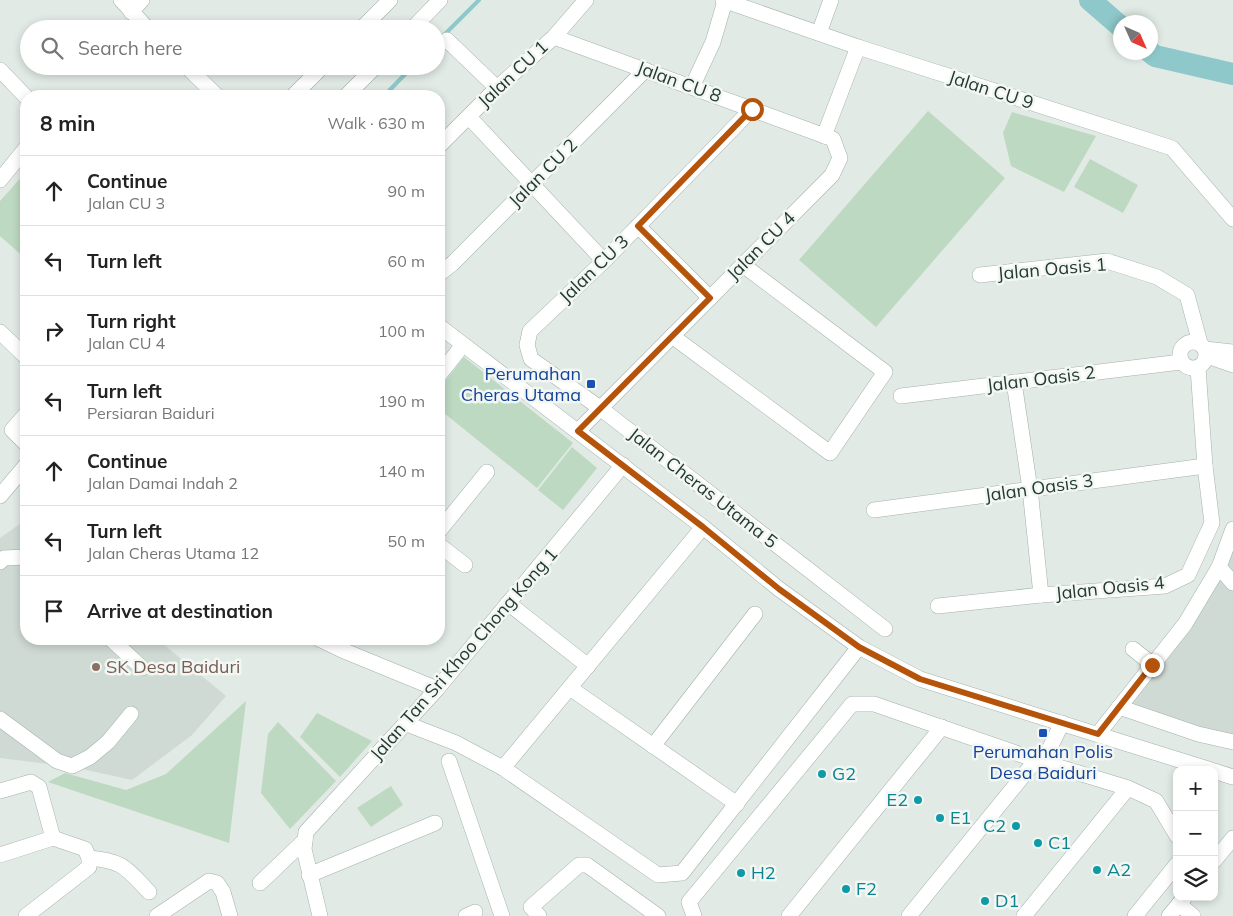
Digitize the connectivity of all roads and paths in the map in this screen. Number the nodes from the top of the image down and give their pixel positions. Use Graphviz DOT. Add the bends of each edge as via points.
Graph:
graph roads {
  1 [pos="121,0"];
  2 [pos="142,0"];
  3 [pos="390,0"];
  4 [pos="440,0"];
  5 [pos="586,0"];
  6 [pos="831,0"];
  7 [pos="728,1"];
  8 [pos="131,12"];
  9 [pos="139,20"];
  10 [pos="370,20"];
  11 [pos="421,20"];
  12 [pos="819,32"];
  13 [pos="554,36"];
  14 [pos="447,40"];
  15 [pos="858,47"];
  16 [pos="0,70"];
  17 [pos="645,70"];
  18 [pos="195,75"];
  19 [pos="314,75"];
  20 [pos="367,75"];
  21 [pos="692,87"];
  22 [pos="497,88"];
  23 [pos="211,90"];
  24 [pos="299,90"];
  25 [pos="352,90"];
  26 [pos="20,91"];
  27 [pos="752,109"];
  28 [pos="469,117"];
  29 [pos="829,138"];
  30 [pos="445,140"];
  31 [pos="20,155"];
  32 [pos="0,180"];
  33 [pos="533,185"];
  34 [pos="1233,219"];
  35 [pos="638,226"];
  36 [pos="604,261"];
  37 [pos="743,265"];
  38 [pos="445,269"];
  39 [pos="980,275"];
  40 [pos="710,298"];
  41 [pos="445,331"];
  42 [pos="0,332"];
  43 [pos="672,336"];
  44 [pos="464,345"];
  45 [pos="527,346"];
  46 [pos="20,351"];
  47 [pos="1233,352"];
  48 [pos="1202,354"];
  49 [pos="1181,362"];
  50 [pos="1233,365"];
  51 [pos="445,368"];
  52 [pos="1014,382"];
  53 [pos="901,396"];
  54 [pos="600,408"];
  55 [pos="20,421"];
  56 [pos="578,431"];
  57 [pos="20,438"];
  58 [pos="623,465"];
  59 [pos="1205,466"];
  60 [pos="20,472"];
  61 [pos="487,472"];
  62 [pos="1030,489"];
  63 [pos="0,496"];
  64 [pos="874,510"];
  65 [pos="445,524"];
  66 [pos="703,527"];
  67 [pos="1233,529"];
  68 [pos="445,550"];
  69 [pos="20,557"];
  70 [pos="0,562"];
  71 [pos="465,565"];
  72 [pos="1219,567"];
  73 [pos="1233,583"];
  74 [pos="1041,595"];
  75 [pos="508,603"];
  76 [pos="938,606"];
  77 [pos="755,614"];
  78 [pos="885,629"];
  79 [pos="117,645"];
  80 [pos="348,645"];
  81 [pos="859,647"];
  82 [pos="1133,650"];
  83 [pos="1152,665"];
  84 [pos="588,666"];
  85 [pos="142,668"];
  86 [pos="570,688"];
  87 [pos="437,689"];
  88 [pos="1119,708"];
  89 [pos="131,714"];
  90 [pos="0,719"];
  91 [pos="1062,723"];
  92 [pos="407,724"];
  93 [pos="942,727"];
  94 [pos="1098,734"];
  95 [pos="1233,742"];
  96 [pos="654,746"];
  97 [pos="449,761"];
  98 [pos="1039,761"];
  99 [pos="1200,766"];
  100 [pos="503,768"];
  101 [pos="1218,772"];
  102 [pos="1233,777"];
  103 [pos="1128,788"];
  104 [pos="0,791"];
  105 [pos="737,804"];
  106 [pos="435,823"];
  107 [pos="1173,829"];
  108 [pos="53,838"];
  109 [pos="1233,838"];
  110 [pos="305,840"];
  111 [pos="0,855"];
  112 [pos="1218,856"];
  113 [pos="90,858"];
  114 [pos="1173,869"];
  115 [pos="310,875"];
  116 [pos="260,883"];
  117 [pos="149,892"];
  118 [pos="1178,906"];
  119 [pos="26,916"];
  120 [pos="157,916"];
  121 [pos="230,916"];
  122 [pos="320,916"];
  123 [pos="502,916"];
  124 [pos="539,916"];
  125 [pos="658,916"];
  126 [pos="694,916"];
  127 [pos="789,916"];
  128 [pos="909,916"];
  129 [pos="1024,916"];
  130 [pos="1135,916"];
  131 [pos="1193,916"];
  1 -- 8 [label="street"];
  2 -- 8 [label="street"];
  3 -- 10 [label="street"];
  4 -- 11 [label="street"];
  5 -- 13 [label="street, Jalan CU 1"];
  6 -- 12 [label="street"];
  7 -- 12 [label="street, Jalan CU 9"];
  7 -- 21 [label="street"];
  8 -- 9 [label="street"];
  12 -- 15 [label="street, Jalan CU 9"];
  13 -- 17 [label="street, Jalan CU 8"];
  13 -- 22 [label="street, Jalan CU 1"];
  14 -- 22 [label="street"];
  15 -- 29 [label="street"];
  15 -- 34 [label="street, Jalan CU 9" via="1172,148"];
  16 -- 26 [label="street"];
  17 -- 21 [label="street, Jalan CU 8"];
  17 -- 33 [label="street, Jalan CU 2"];
  18 -- 23 [label="street"];
  19 -- 24 [label="street"];
  20 -- 25 [label="street"];
  21 -- 27 [label="street, Jalan CU 8"];
  22 -- 28 [label="street, Jalan CU 1"];
  27 -- 29 [label="street, Jalan CU 8"];
  27 -- 35 [label="street, Jalan CU 3"];
  28 -- 30 [label="street, Jalan CU 1"];
  28 -- 33 [label="street"];
  29 -- 37 [label="street, Jalan CU 4" via="840,158 832,175"];
  31 -- 32 [label="street"];
  33 -- 36 [label="street"];
  33 -- 38 [label="street, Jalan CU 2"];
  35 -- 36 [label="street, Jalan CU 3"];
  35 -- 40 [label="street"];
  36 -- 45 [label="street, Jalan CU 3" via="530,331"];
  37 -- 40 [label="street, Jalan CU 4"];
  37 -- 43 [label="street" via="885,372 830,453"];
  39 -- 48 [label="street, Jalan Oasis 1" via="1107,261 1157,277 1187,295"];
  40 -- 43 [label="street, Jalan CU 4"];
  41 -- 44 [label="street"];
  42 -- 46 [label="street"];
  43 -- 54 [label="street, Jalan CU 4"];
  44 -- 51 [label="street"];
  44 -- 56 [label="street"];
  45 -- 54 [label="street, Jalan Cheras Utama 5" via="531,359"];
  47 -- 48 [label="street"];
  48 -- 49 [label="street" via="1192,369"];
  48 -- 49 [label="street" via="1193,341 1186,343 1179,355"];
  48 -- 50 [label="street"];
  48 -- 59 [label="street, Jalan Oasis 4"];
  49 -- 52 [label="street, Jalan Oasis 2"];
  52 -- 53 [label="street, Jalan Oasis 2"];
  52 -- 62 [label="street"];
  54 -- 56 [label="street, Jalan CU 4"];
  54 -- 78 [label="street, Jalan Cheras Utama 5"];
  55 -- 57 [label="street" via="12,430"];
  56 -- 58 [label="street"];
  58 -- 66 [label="street"];
  58 -- 75 [label="street, Jalan Tan Sri Khoo Chong Kong 1"];
  59 -- 62 [label="street, Jalan Oasis 3"];
  59 -- 74 [label="street, Jalan Oasis 4" via="1212,523 1188,575 1165,586"];
  60 -- 63 [label="street"];
  61 -- 65 [label="street"];
  62 -- 64 [label="street, Jalan Oasis 3"];
  62 -- 74 [label="street"];
  66 -- 81 [label="street" via="779,589"];
  66 -- 84 [label="street"];
  67 -- 72 [label="street"];
  68 -- 71 [label="street"];
  69 -- 70 [label="street" via="4,558"];
  72 -- 73 [label="street"];
  72 -- 83 [label="street" via="1186,624"];
  74 -- 76 [label="street, Jalan Oasis 4"];
  75 -- 84 [label="street"];
  75 -- 87 [label="street, Jalan Tan Sri Khoo Chong Kong 1"];
  77 -- 96 [label="street"];
  79 -- 85 [label="street"];
  80 -- 87 [label="street"];
  81 -- 91 [label="street" via="920,679"];
  81 -- 105 [label="street"];
  82 -- 83 [label="street"];
  83 -- 88 [label="street"];
  84 -- 86 [label="street"];
  86 -- 96 [label="street"];
  86 -- 100 [label="street"];
  87 -- 92 [label="street, Jalan Tan Sri Khoo Chong Kong 1"];
  88 -- 94 [label="street"];
  88 -- 95 [label="street"];
  89 -- 90 [label="street" via="90,758 72,766 57,761"];
  91 -- 94 [label="street"];
  91 -- 98 [label="street"];
  92 -- 100 [label="street" via="456,743"];
  92 -- 110 [label="street, Jalan Tan Sri Khoo Chong Kong 1" via="306,832"];
  93 -- 98 [label="street"];
  93 -- 126 [label="street" via="874,704 852,704 689,902"];
  93 -- 127 [label="street"];
  94 -- 99 [label="street"];
  96 -- 105 [label="street"];
  97 -- 123 [label="street"];
  98 -- 103 [label="street"];
  98 -- 128 [label="street"];
  100 -- 105 [label="street" via="658,875 682,873"];
  101 -- 102 [label="street"];
  103 -- 107 [label="street" via="1156,801"];
  103 -- 129 [label="street"];
  104 -- 108 [label="street" via="35,783 39,787"];
  106 -- 115 [label="street"];
  108 -- 111 [label="street"];
  108 -- 113 [label="street" via="85,849"];
  109 -- 112 [label="street"];
  110 -- 115 [label="street"];
  110 -- 116 [label="street, Jalan Tan Sri Khoo Chong Kong 1"];
  113 -- 117 [label="street" via="125,866"];
  113 -- 119 [label="street" via="89,867"];
  114 -- 130 [label="street"];
  115 -- 122 [label="street"];
  118 -- 131 [label="street"];
  120 -- 121 [label="street" via="209,881 217,882"];
  124 -- 125 [label="street" via="531,907 579,865 587,865"];
}
